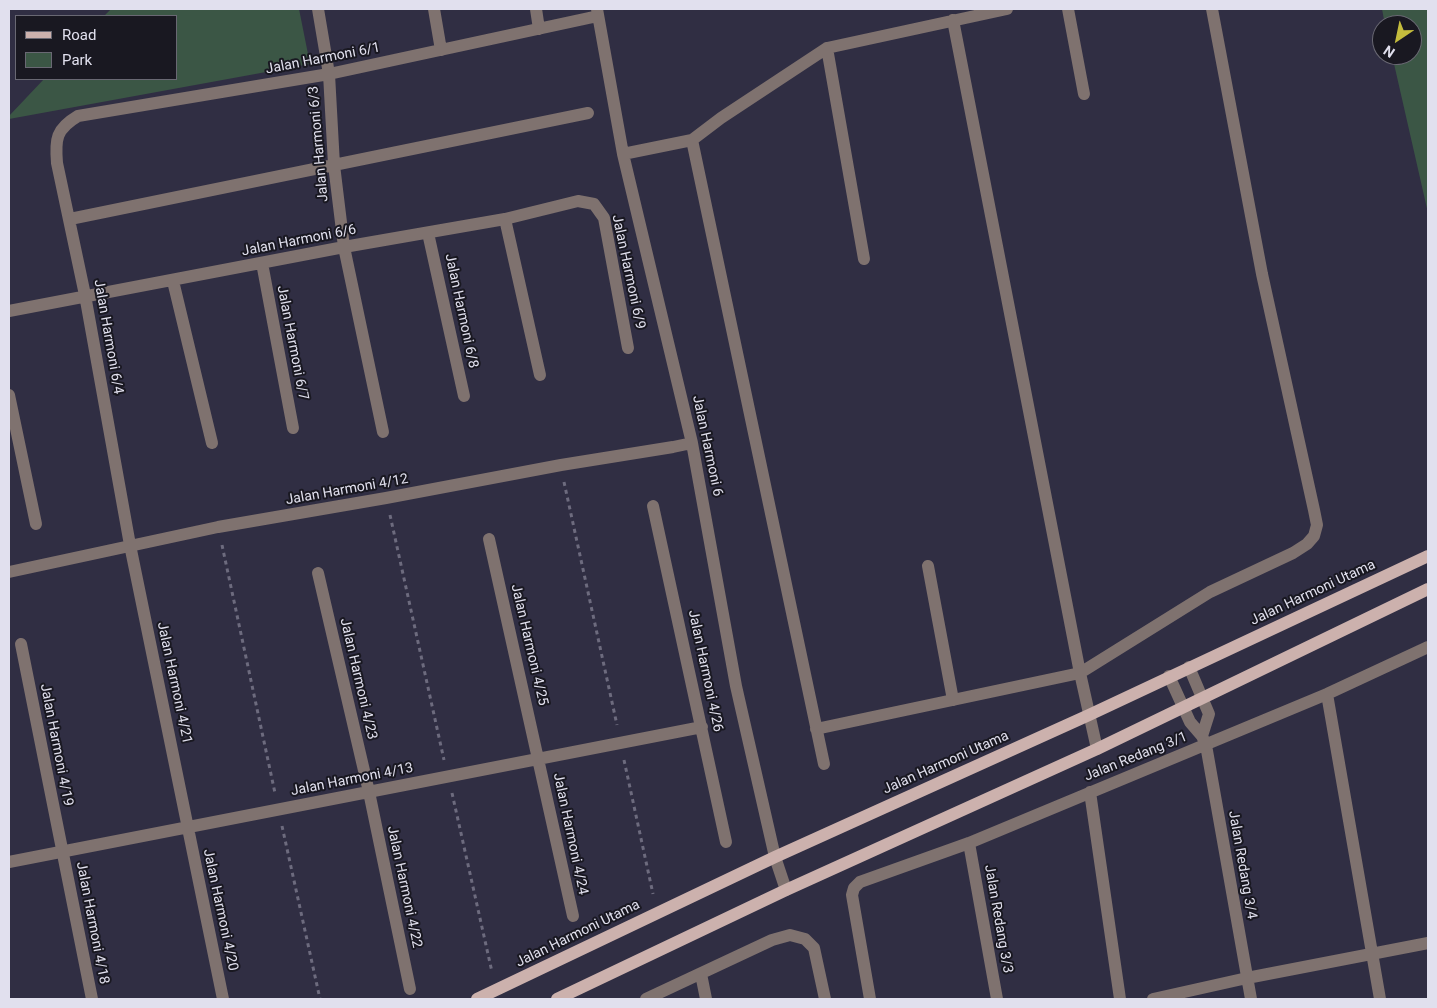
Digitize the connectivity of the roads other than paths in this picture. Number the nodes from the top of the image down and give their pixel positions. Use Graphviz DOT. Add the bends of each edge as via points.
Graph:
graph roads {
  1 [pos="318,9"];
  2 [pos="434,9"];
  3 [pos="536,9"];
  4 [pos="1008,9"];
  5 [pos="1068,9"];
  6 [pos="1212,9"];
  7 [pos="597,12"];
  8 [pos="954,20"];
  9 [pos="539,28"];
  10 [pos="828,48"];
  11 [pos="441,50"];
  12 [pos="329,74"];
  13 [pos="1084,94"];
  14 [pos="588,113"];
  15 [pos="58,134"];
  16 [pos="692,140"];
  17 [pos="624,154"];
  18 [pos="334,165"];
  19 [pos="594,204"];
  20 [pos="70,219"];
  21 [pos="505,219"];
  22 [pos="428,233"];
  23 [pos="344,247"];
  24 [pos="864,259"];
  25 [pos="262,263"];
  26 [pos="173,280"];
  27 [pos="85,295"];
  28 [pos="9,311"];
  29 [pos="628,348"];
  30 [pos="540,375"];
  31 [pos="9,395"];
  32 [pos="464,396"];
  33 [pos="293,428"];
  34 [pos="383,432"];
  35 [pos="692,442"];
  36 [pos="212,443"];
  37 [pos="653,506"];
  38 [pos="36,524"];
  39 [pos="489,539"];
  40 [pos="130,545"];
  41 [pos="1428,556"];
  42 [pos="928,566"];
  43 [pos="9,572"];
  44 [pos="318,573"];
  45 [pos="1428,589"];
  46 [pos="21,644"];
  47 [pos="1428,647"];
  48 [pos="1189,667"];
  49 [pos="1080,673"];
  50 [pos="1169,676"];
  51 [pos="1327,694"];
  52 [pos="1202,697"];
  53 [pos="953,700"];
  54 [pos="1183,706"];
  55 [pos="1089,715"];
  56 [pos="702,727"];
  57 [pos="816,729"];
  58 [pos="1204,740"];
  59 [pos="1097,749"];
  60 [pos="538,759"];
  61 [pos="824,764"];
  62 [pos="370,792"];
  63 [pos="1090,792"];
  64 [pos="188,827"];
  65 [pos="726,842"];
  66 [pos="968,843"];
  67 [pos="62,852"];
  68 [pos="775,857"];
  69 [pos="9,862"];
  70 [pos="786,890"];
  71 [pos="573,916"];
  72 [pos="1428,943"];
  73 [pos="1372,953"];
  74 [pos="701,974"];
  75 [pos="1247,978"];
  76 [pos="410,989"];
  77 [pos="92,999"];
  78 [pos="223,999"];
  79 [pos="477,999"];
  80 [pos="557,999"];
  81 [pos="646,999"];
  82 [pos="706,999"];
  83 [pos="825,999"];
  84 [pos="870,999"];
  85 [pos="997,999"];
  86 [pos="1120,999"];
  87 [pos="1153,999"];
  88 [pos="1250,999"];
  89 [pos="1380,999"];
  1 -- 12 [label="street, Jalan Harmoni 6/3"];
  2 -- 11 [label="street"];
  3 -- 9 [label="street"];
  4 -- 8 [label="street"];
  5 -- 13 [label="street"];
  6 -- 49 [label="street" via="1262,274 1317,525 1314,536 1293,553 1210,592"];
  7 -- 9 [label="street, Jalan Harmoni 6/1"];
  7 -- 17 [label="street, Jalan Harmoni 6"];
  8 -- 10 [label="street"];
  8 -- 49 [label="street"];
  9 -- 11 [label="street, Jalan Harmoni 6/1"];
  10 -- 16 [label="street" via="720,118"];
  10 -- 24 [label="street"];
  11 -- 12 [label="street, Jalan Harmoni 6/1"];
  12 -- 15 [label="street, Jalan Harmoni 6/1" via="78,116"];
  12 -- 18 [label="street, Jalan Harmoni 6/3"];
  14 -- 18 [label="street"];
  15 -- 20 [label="street, Jalan Harmoni 6/4" via="57,163"];
  16 -- 17 [label="street"];
  16 -- 57 [label="street"];
  17 -- 35 [label="street, Jalan Harmoni 6"];
  18 -- 20 [label="street"];
  18 -- 23 [label="street, Jalan Harmoni 6/3"];
  19 -- 21 [label="street, Jalan Harmoni 6/6" via="578,201"];
  19 -- 29 [label="street, Jalan Harmoni 6/9" via="604,218"];
  20 -- 27 [label="street, Jalan Harmoni 6/4"];
  21 -- 22 [label="street, Jalan Harmoni 6/6"];
  21 -- 30 [label="street"];
  22 -- 23 [label="street, Jalan Harmoni 6/6"];
  22 -- 32 [label="street, Jalan Harmoni 6/8"];
  23 -- 25 [label="street, Jalan Harmoni 6/6"];
  23 -- 34 [label="street, Jalan Harmoni 6/3"];
  25 -- 26 [label="street, Jalan Harmoni 6/6"];
  25 -- 33 [label="street, Jalan Harmoni 6/7"];
  26 -- 27 [label="street, Jalan Harmoni 6/6"];
  26 -- 36 [label="street"];
  27 -- 28 [label="street, Jalan Harmoni 6/6"];
  27 -- 40 [label="street, Jalan Harmoni 6/4"];
  31 -- 38 [label="street"];
  35 -- 40 [label="street, Jalan Harmoni 4/12"];
  35 -- 68 [label="street, Jalan Harmoni 6" via="736,686"];
  37 -- 56 [label="street, Jalan Harmoni 4/26"];
  39 -- 60 [label="street, Jalan Harmoni 4/25"];
  40 -- 43 [label="street, Jalan Harmoni 4/12"];
  40 -- 64 [label="street, Jalan Harmoni 4/21"];
  41 -- 48 [label="main road, Jalan Harmoni Utama"];
  42 -- 53 [label="street"];
  44 -- 62 [label="street, Jalan Harmoni 4/23"];
  45 -- 52 [label="main road"];
  46 -- 67 [label="street, Jalan Harmoni 4/19"];
  47 -- 51 [label="street, Jalan Redang 3/1"];
  48 -- 50 [label="main road, Jalan Harmoni Utama"];
  48 -- 52 [label="street, Jalan Redang 3/4"];
  49 -- 53 [label="street"];
  49 -- 55 [label="street"];
  50 -- 54 [label="street, Jalan Redang 3/4"];
  50 -- 55 [label="main road, Jalan Harmoni Utama"];
  51 -- 58 [label="street, Jalan Redang 3/1"];
  51 -- 73 [label="street"];
  52 -- 54 [label="main road"];
  52 -- 58 [label="street, Jalan Redang 3/4" via="1209,714"];
  53 -- 57 [label="street"];
  54 -- 58 [label="street, Jalan Redang 3/4"];
  54 -- 59 [label="main road"];
  55 -- 59 [label="street"];
  55 -- 68 [label="main road, Jalan Harmoni Utama"];
  56 -- 60 [label="street, Jalan Harmoni 4/13"];
  56 -- 65 [label="street, Jalan Harmoni 4/26"];
  57 -- 61 [label="street"];
  58 -- 63 [label="street, Jalan Redang 3/1"];
  58 -- 75 [label="street, Jalan Redang 3/4"];
  59 -- 70 [label="main road"];
  60 -- 62 [label="street, Jalan Harmoni 4/13"];
  60 -- 71 [label="street, Jalan Harmoni 4/24"];
  62 -- 64 [label="street, Jalan Harmoni 4/13"];
  62 -- 76 [label="street, Jalan Harmoni 4/22"];
  63 -- 66 [label="street, Jalan Redang 3/1"];
  63 -- 86 [label="street"];
  64 -- 67 [label="street, Jalan Harmoni 4/13"];
  64 -- 78 [label="street, Jalan Harmoni 4/20"];
  66 -- 84 [label="street, Jalan Redang 3/1" via="860,882 854,888 852,902"];
  66 -- 85 [label="street, Jalan Redang 3/3"];
  67 -- 69 [label="street, Jalan Harmoni 4/13"];
  67 -- 77 [label="street, Jalan Harmoni 4/18"];
  68 -- 70 [label="street, Jalan Harmoni 6"];
  68 -- 79 [label="main road, Jalan Harmoni Utama"];
  70 -- 80 [label="main road"];
  72 -- 73 [label="street"];
  73 -- 75 [label="street"];
  73 -- 89 [label="street"];
  74 -- 81 [label="street"];
  74 -- 82 [label="street"];
  74 -- 83 [label="street" via="772,940 790,935 805,939 814,948"];
  75 -- 87 [label="street"];
  75 -- 88 [label="street, Jalan Redang 3/4"];
}
